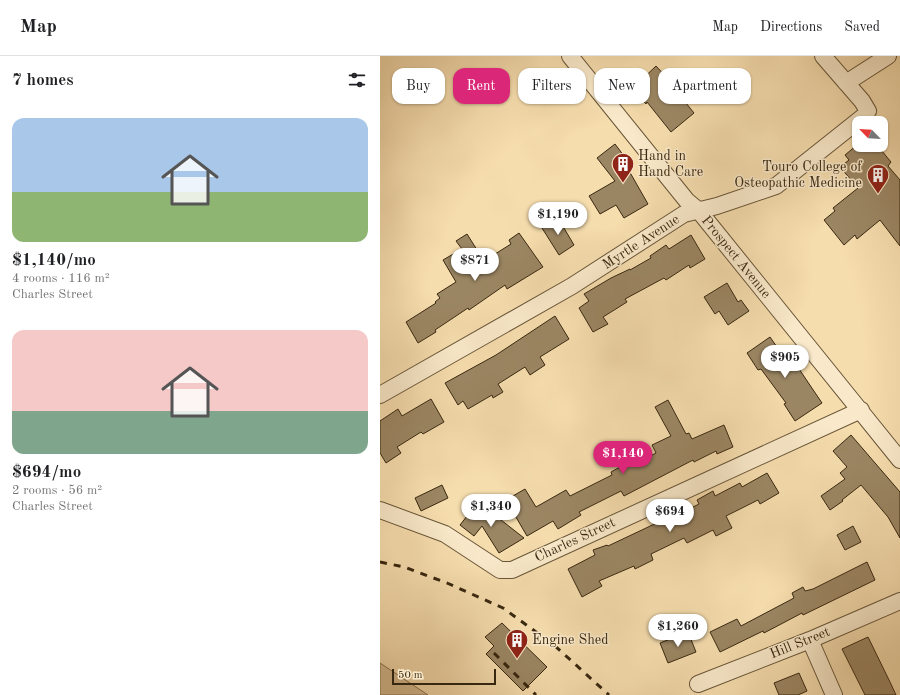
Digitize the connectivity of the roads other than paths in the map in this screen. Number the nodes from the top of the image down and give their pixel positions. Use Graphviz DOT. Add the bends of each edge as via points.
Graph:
graph roads {
  1 [pos="570,56"];
  2 [pos="823,56"];
  3 [pos="888,56"];
  4 [pos="846,83"];
  5 [pos="699,210"];
  6 [pos="380,395"];
  7 [pos="861,410"];
  8 [pos="900,460"];
  9 [pos="380,510"];
  10 [pos="900,600"];
  11 [pos="810,640"];
  12 [pos="698,684"];
  13 [pos="834,695"];
  1 -- 5 [label="street, Prospect Avenue" via="687,201"];
  2 -- 4 [label="street"];
  3 -- 4 [label="street"];
  4 -- 5 [label="street, Myrtle Avenue" via="868,111 864,116 776,186"];
  5 -- 6 [label="street, Myrtle Avenue" via="684,214 572,286"];
  5 -- 7 [label="street, Prospect Avenue"];
  7 -- 8 [label="street, Prospect Avenue"];
  7 -- 9 [label="street, Charles Street" via="512,570 500,570 445,534"];
  10 -- 11 [label="street, Hill Street"];
  11 -- 12 [label="street, Hill Street"];
  11 -- 13 [label="street"];
}
